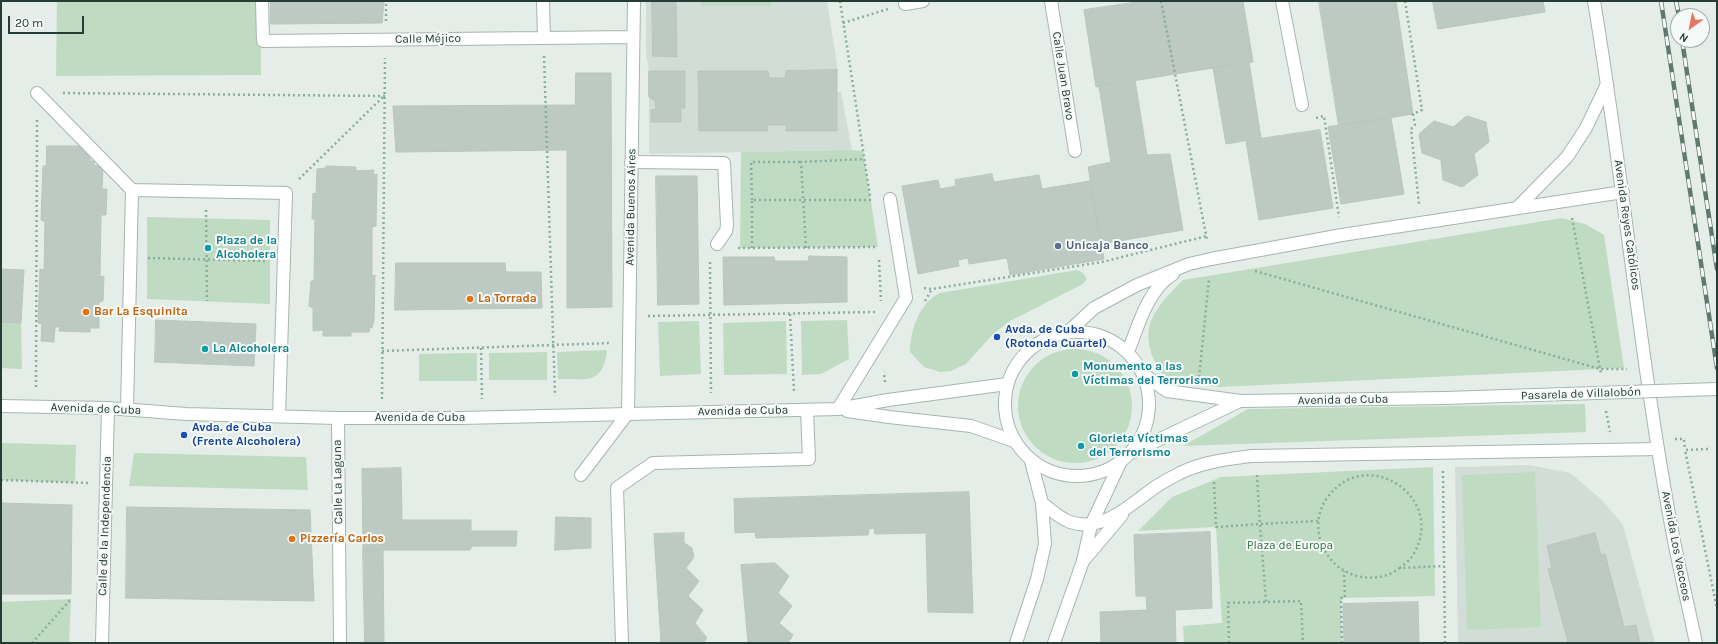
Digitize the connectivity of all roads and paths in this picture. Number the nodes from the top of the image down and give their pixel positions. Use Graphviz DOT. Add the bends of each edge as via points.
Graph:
graph roads {
  1 [pos="262,1"];
  2 [pos="543,1"];
  3 [pos="634,1"];
  4 [pos="840,1"];
  5 [pos="922,1"];
  6 [pos="1051,1"];
  7 [pos="1161,1"];
  8 [pos="1282,1"];
  9 [pos="1405,1"];
  10 [pos="1594,1"];
  11 [pos="905,4"];
  12 [pos="843,23"];
  13 [pos="633,37"];
  14 [pos="544,38"];
  15 [pos="386,40"];
  16 [pos="1607,84"];
  17 [pos="38,93"];
  18 [pos="385,96"];
  19 [pos="1302,105"];
  20 [pos="1075,152"];
  21 [pos="865,160"];
  22 [pos="631,162"];
  23 [pos="801,162"];
  24 [pos="132,190"];
  25 [pos="206,191"];
  26 [pos="286,192"];
  27 [pos="1623,192"];
  28 [pos="890,199"];
  29 [pos="752,200"];
  30 [pos="803,200"];
  31 [pos="871,200"];
  32 [pos="1569,201"];
  33 [pos="872,208"];
  34 [pos="1518,208"];
  35 [pos="1422,223"];
  36 [pos="1342,235"];
  37 [pos="1206,236"];
  38 [pos="877,239"];
  39 [pos="717,244"];
  40 [pos="878,247"];
  41 [pos="732,248"];
  42 [pos="752,248"];
  43 [pos="806,248"];
  44 [pos="710,256"];
  45 [pos="130,258"];
  46 [pos="1211,258"];
  47 [pos="206,260"];
  48 [pos="284,261"];
  49 [pos="1189,264"];
  50 [pos="1249,269"];
  51 [pos="904,286"];
  52 [pos="880,289"];
  53 [pos="932,289"];
  54 [pos="207,301"];
  55 [pos="924,302"];
  56 [pos="881,304"];
  57 [pos="881,312"];
  58 [pos="790,314"];
  59 [pos="710,315"];
  60 [pos="629,316"];
  61 [pos="1069,331"];
  62 [pos="628,342"];
  63 [pos="553,345"];
  64 [pos="481,348"];
  65 [pos="382,351"];
  66 [pos="1128,352"];
  67 [pos="888,368"];
  68 [pos="1647,368"];
  69 [pos="1600,369"];
  70 [pos="1143,374"];
  71 [pos="1601,376"];
  72 [pos="1007,384"];
  73 [pos="1717,389"];
  74 [pos="1197,395"];
  75 [pos="1446,398"];
  76 [pos="888,400"];
  77 [pos="1241,401"];
  78 [pos="1,406"];
  79 [pos="1606,406"];
  80 [pos="108,408"];
  81 [pos="127,409"];
  82 [pos="838,409"];
  83 [pos="795,410"];
  84 [pos="808,410"];
  85 [pos="711,412"];
  86 [pos="628,413"];
  87 [pos="556,415"];
  88 [pos="279,416"];
  89 [pos="482,417"];
  90 [pos="338,418"];
  91 [pos="382,418"];
  92 [pos="1014,440"];
  93 [pos="1658,449"];
  94 [pos="1708,449"];
  95 [pos="1613,450"];
  96 [pos="1131,453"];
  97 [pos="1442,453"];
  98 [pos="1258,456"];
  99 [pos="1031,460"];
  100 [pos="1120,463"];
  101 [pos="1208,464"];
  102 [pos="581,475"];
  103 [pos="1,480"];
  104 [pos="107,484"];
  105 [pos="1042,503"];
  106 [pos="1131,505"];
  107 [pos="1318,521"];
  108 [pos="1260,524"];
  109 [pos="1091,525"];
  110 [pos="1083,561"];
  111 [pos="1444,566"];
  112 [pos="1400,568"];
  113 [pos="1344,571"];
  114 [pos="71,600"];
  115 [pos="1266,602"];
  116 [pos="1717,609"];
  117 [pos="32,643"];
  118 [pos="102,643"];
  119 [pos="340,643"];
  120 [pos="622,643"];
  121 [pos="1016,643"];
  122 [pos="1054,643"];
  123 [pos="1230,643"];
  124 [pos="1303,643"];
  125 [pos="1342,643"];
  126 [pos="1445,643"];
  127 [pos="1696,643"];
  1 -- 15 [label="street, Calle Méjico" via="262,41"];
  2 -- 14 [label="street"];
  3 -- 13 [label="street, Avenida Buenos Aires"];
  4 -- 12 [label="path"];
  5 -- 11 [label="street"];
  6 -- 20 [label="street, Calle Juan Bravo"];
  7 -- 37 [label="path"];
  8 -- 19 [label="street"];
  9 -- 35 [label="path" via="1422,110 1413,114 1415,125 1411,129"];
  10 -- 16 [label="street, Avenida Reyes Católicos"];
  11 -- 12 [label="path"];
  12 -- 21 [label="path"];
  13 -- 14 [label="street, Calle Méjico"];
  13 -- 22 [label="street, Avenida Buenos Aires"];
  14 -- 15 [label="street, Calle Méjico"];
  14 -- 63 [label="path"];
  15 -- 18 [label="path"];
  16 -- 27 [label="street, Avenida Reyes Católicos"];
  16 -- 34 [label="street" via="1586,128 1567,157"];
  17 -- 24 [label="street"];
  18 -- 26 [label="path"];
  18 -- 65 [label="path"];
  19 -- 36 [label="path" via="1302,121 1324,116"];
  21 -- 23 [label="path"];
  21 -- 31 [label="path"];
  22 -- 39 [label="street" via="724,163 727,225"];
  22 -- 60 [label="street, Avenida Buenos Aires"];
  23 -- 29 [label="path" via="751,162"];
  23 -- 30 [label="path"];
  24 -- 25 [label="street"];
  24 -- 45 [label="street"];
  25 -- 26 [label="street"];
  25 -- 47 [label="path"];
  26 -- 48 [label="street"];
  27 -- 32 [label="street"];
  27 -- 68 [label="street, Avenida Reyes Católicos"];
  28 -- 51 [label="street"];
  29 -- 30 [label="path"];
  29 -- 42 [label="path"];
  30 -- 31 [label="path"];
  30 -- 43 [label="path"];
  31 -- 33 [label="path"];
  32 -- 34 [label="street"];
  32 -- 69 [label="path"];
  34 -- 35 [label="street"];
  35 -- 36 [label="street"];
  36 -- 46 [label="street"];
  37 -- 46 [label="path"];
  37 -- 53 [label="path" via="1102,262"];
  38 -- 40 [label="path"];
  40 -- 43 [label="path"];
  40 -- 52 [label="path"];
  41 -- 42 [label="path"];
  42 -- 43 [label="path"];
  44 -- 59 [label="path"];
  45 -- 47 [label="path"];
  45 -- 81 [label="street"];
  46 -- 49 [label="street"];
  46 -- 74 [label="path"];
  47 -- 48 [label="path"];
  47 -- 54 [label="path"];
  48 -- 88 [label="street"];
  49 -- 61 [label="street" via="1137,284 1094,308"];
  49 -- 66 [label="street" via="1165,279 1143,314"];
  50 -- 69 [label="path"];
  51 -- 52 [label="path"];
  51 -- 53 [label="path"];
  51 -- 82 [label="street" via="906,298"];
  52 -- 56 [label="path"];
  53 -- 55 [label="path"];
  57 -- 58 [label="path"];
  58 -- 59 [label="path"];
  58 -- 83 [label="path"];
  59 -- 60 [label="path"];
  59 -- 85 [label="path"];
  60 -- 62 [label="street, Avenida Buenos Aires"];
  61 -- 66 [label="street" via="1097,334"];
  61 -- 72 [label="street" via="1052,335 1025,352"];
  62 -- 63 [label="path"];
  62 -- 86 [label="street, Avenida Buenos Aires"];
  63 -- 64 [label="path"];
  63 -- 87 [label="path"];
  64 -- 65 [label="path"];
  64 -- 89 [label="path"];
  65 -- 91 [label="path"];
  66 -- 70 [label="street"];
  67 -- 76 [label="path" via="884,374"];
  68 -- 69 [label="path"];
  68 -- 93 [label="street, Avenida Reyes Católicos"];
  69 -- 71 [label="path"];
  70 -- 74 [label="street, Avenida de Cuba" via="1168,391"];
  70 -- 96 [label="street" via="1148,391 1149,411 1143,434"];
  72 -- 76 [label="street, Avenida de Cuba"];
  72 -- 92 [label="street" via="1004,406 1006,421"];
  73 -- 75 [label="street, Pasarela de Villalobón, bridge"];
  74 -- 77 [label="street, Avenida de Cuba"];
  75 -- 77 [label="street, Avenida de Cuba"];
  76 -- 82 [label="street, Avenida de Cuba"];
  77 -- 96 [label="street, Avenida de Cuba"];
  78 -- 80 [label="street, Avenida de Cuba"];
  79 -- 95 [label="path"];
  80 -- 81 [label="street, Avenida de Cuba"];
  80 -- 104 [label="street, Calle de la Independencia"];
  81 -- 88 [label="street, Avenida de Cuba" via="186,414"];
  82 -- 84 [label="street, Avenida de Cuba"];
  82 -- 92 [label="street, Avenida de Cuba" via="971,426"];
  83 -- 84 [label="street, Avenida de Cuba"];
  83 -- 85 [label="street, Avenida de Cuba"];
  84 -- 120 [label="street" via="809,458 653,463 617,488"];
  85 -- 86 [label="street, Avenida de Cuba"];
  86 -- 87 [label="street, Avenida de Cuba"];
  86 -- 102 [label="street"];
  87 -- 89 [label="street, Avenida de Cuba"];
  88 -- 90 [label="street, Avenida de Cuba"];
  89 -- 91 [label="street, Avenida de Cuba"];
  90 -- 91 [label="street, Avenida de Cuba"];
  90 -- 119 [label="street, Calle La Laguna"];
  92 -- 99 [label="street"];
  93 -- 95 [label="street"];
  93 -- 127 [label="street, Avenida Los Vacceos" via="1671,528"];
  94 -- 116 [label="path" via="1685,450"];
  95 -- 97 [label="street"];
  96 -- 100 [label="street"];
  97 -- 98 [label="street"];
  97 -- 111 [label="path"];
  98 -- 101 [label="street"];
  98 -- 108 [label="path"];
  99 -- 100 [label="street" via="1050,471 1068,476 1088,476"];
  99 -- 105 [label="street"];
  100 -- 109 [label="street"];
  101 -- 106 [label="street" via="1182,472 1155,487"];
  101 -- 108 [label="path" via="1214,480 1216,527"];
  103 -- 104 [label="path"];
  104 -- 118 [label="street, Calle de la Independencia"];
  105 -- 109 [label="street" via="1071,523"];
  105 -- 121 [label="street" via="1045,544 1037,579"];
  106 -- 109 [label="street" via="1110,518"];
  106 -- 110 [label="street"];
  107 -- 108 [label="path"];
  107 -- 112 [label="path" via="1323,504 1333,490 1347,480 1363,475 1380,476 1396,482 1409,493 1418,507 1422,524 1420,541 1415,551"];
  107 -- 113 [label="path" via="1319,537 1326,554"];
  108 -- 115 [label="path"];
  109 -- 110 [label="street"];
  110 -- 122 [label="street"];
  111 -- 112 [label="path"];
  111 -- 126 [label="path"];
  112 -- 113 [label="path" via="1385,576 1368,578"];
  113 -- 125 [label="path" via="1346,598 1341,598"];
  114 -- 117 [label="path"];
  115 -- 123 [label="path" via="1228,603"];
  115 -- 124 [label="path" via="1301,601"];
}
